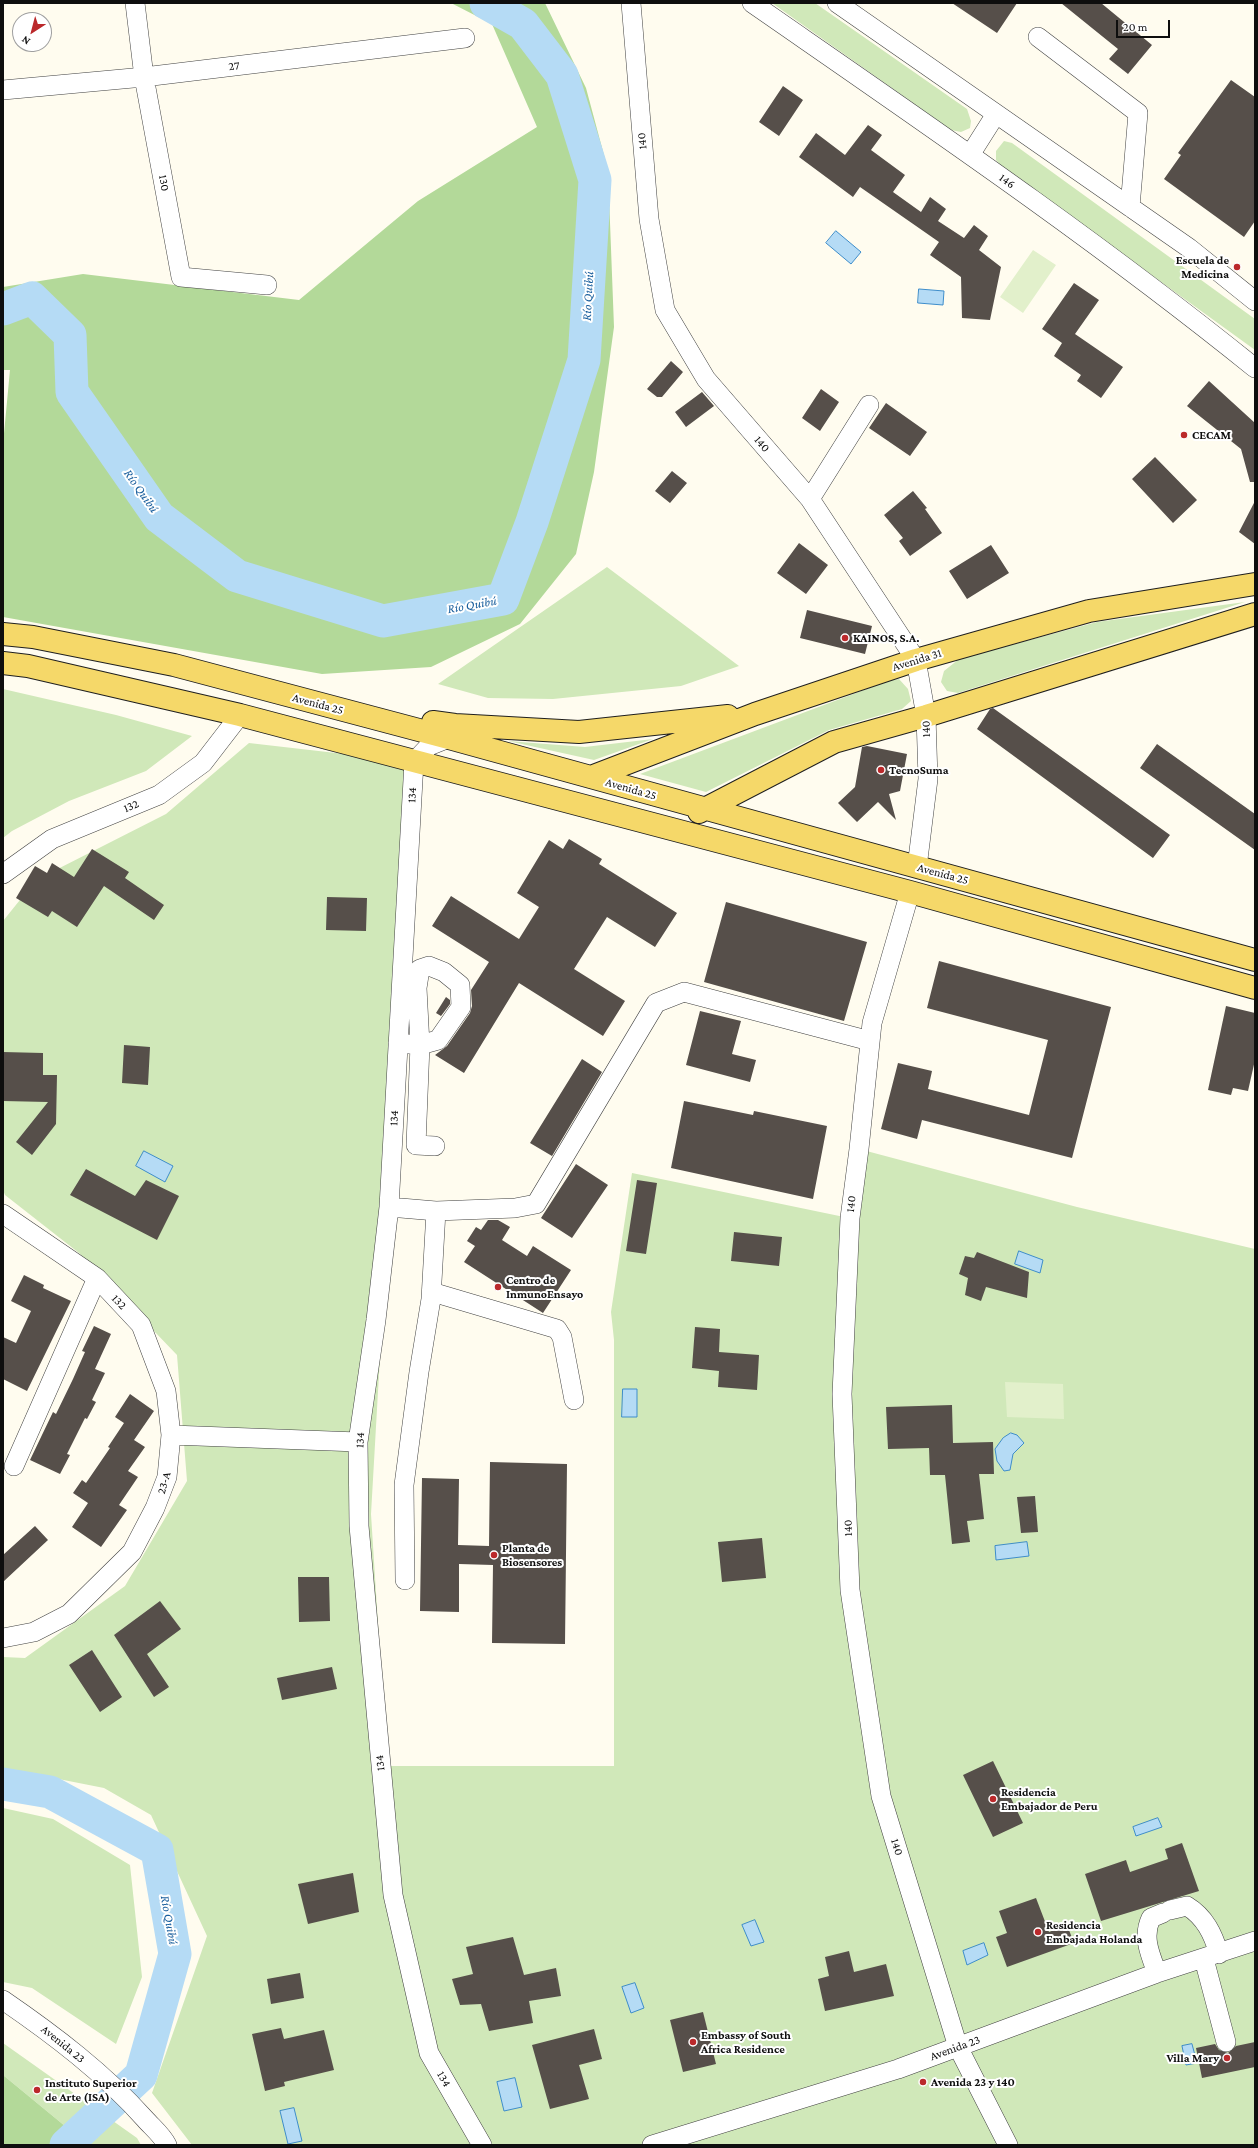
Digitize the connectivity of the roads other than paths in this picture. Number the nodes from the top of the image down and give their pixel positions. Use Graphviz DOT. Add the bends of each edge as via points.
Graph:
graph roads {
  1 [pos="135,3"];
  2 [pos="631,3"];
  3 [pos="752,3"];
  4 [pos="837,3"];
  5 [pos="1038,37"];
  6 [pos="465,38"];
  7 [pos="144,77"];
  8 [pos="3,90"];
  9 [pos="996,114"];
  10 [pos="970,155"];
  11 [pos="1130,207"];
  12 [pos="267,285"];
  13 [pos="1255,301"];
  14 [pos="1255,368"];
  15 [pos="869,405"];
  16 [pos="810,499"];
  17 [pos="1255,584"];
  18 [pos="1255,614"];
  19 [pos="3,634"];
  20 [pos="916,660"];
  21 [pos="3,663"];
  22 [pos="313,703"];
  23 [pos="755,714"];
  24 [pos="240,715"];
  25 [pos="926,716"];
  26 [pos="449,738"];
  27 [pos="414,762"];
  28 [pos="591,777"];
  29 [pos="706,810"];
  30 [pos="654,825"];
  31 [pos="917,867"];
  32 [pos="3,874"];
  33 [pos="910,892"];
  34 [pos="1255,960"];
  35 [pos="1255,988"];
  36 [pos="870,1042"];
  37 [pos="398,1043"];
  38 [pos="435,1146"];
  39 [pos="389,1207"];
  40 [pos="436,1212"];
  41 [pos="3,1214"];
  42 [pos="97,1278"];
  43 [pos="432,1292"];
  44 [pos="574,1400"];
  45 [pos="171,1435"];
  46 [pos="358,1442"];
  47 [pos="14,1466"];
  48 [pos="405,1580"];
  49 [pos="3,1638"];
  50 [pos="1255,1941"];
  51 [pos="1211,1956"];
  52 [pos="1157,1973"];
  53 [pos="3,2000"];
  54 [pos="1226,2042"];
  55 [pos="958,2047"];
  56 [pos="167,2145"];
  57 [pos="482,2145"];
  58 [pos="652,2145"];
  59 [pos="1008,2145"];
  1 -- 7 [label="street, 130"];
  2 -- 16 [label="street, 140" via="649,219 665,310 706,379"];
  3 -- 10 [label="street, 146"];
  4 -- 9 [label="street"];
  5 -- 11 [label="street" via="1138,113"];
  6 -- 7 [label="street, 27"];
  7 -- 8 [label="street, 27"];
  7 -- 12 [label="street, 130" via="181,277"];
  9 -- 10 [label="street"];
  9 -- 11 [label="street"];
  10 -- 14 [label="street, 146" via="1178,306"];
  11 -- 13 [label="street" via="1189,248"];
  15 -- 16 [label="street"];
  16 -- 20 [label="street, 140"];
  17 -- 20 [label="main road, Avenida 31" via="1088,611"];
  18 -- 25 [label="main road"];
  19 -- 22 [label="main road, Avenida 25" via="33,637 174,666"];
  20 -- 23 [label="main road, Avenida 31"];
  20 -- 25 [label="street, 140"];
  21 -- 24 [label="main road" via="28,666"];
  22 -- 23 [label="main road" via="455,725 579,732"];
  22 -- 26 [label="main road, Avenida 25"];
  23 -- 28 [label="main road, Avenida 31"];
  24 -- 27 [label="main road"];
  24 -- 32 [label="street, 132" via="203,763 159,795 52,840"];
  25 -- 29 [label="main road" via="834,742"];
  25 -- 31 [label="street, 140" via="928,779"];
  26 -- 27 [label="street" via="429,746"];
  26 -- 28 [label="main road, Avenida 25"];
  27 -- 30 [label="main road"];
  27 -- 37 [label="street, 134"];
  28 -- 29 [label="main road, Avenida 25"];
  29 -- 30 [label="main road"];
  29 -- 31 [label="main road, Avenida 25"];
  30 -- 33 [label="main road"];
  31 -- 34 [label="main road, Avenida 25"];
  33 -- 35 [label="main road"];
  33 -- 36 [label="street, 140" via="872,1024"];
  36 -- 40 [label="street" via="684,992 656,1003 536,1204 515,1208"];
  36 -- 55 [label="street, 140" via="850,1218 842,1394 850,1590 881,1796"];
  37 -- 38 [label="street" via="420,1045 416,1145"];
  37 -- 39 [label="street, 134"];
  39 -- 40 [label="street"];
  39 -- 46 [label="street, 134"];
  40 -- 43 [label="street"];
  41 -- 42 [label="street, 132"];
  42 -- 45 [label="street, 132" via="141,1325 166,1391"];
  42 -- 47 [label="street"];
  43 -- 44 [label="street" via="557,1330 562,1337"];
  43 -- 48 [label="street" via="404,1485"];
  45 -- 46 [label="street"];
  45 -- 49 [label="street, 23-A" via="167,1477 155,1508 132,1552 69,1614 34,1632"];
  46 -- 57 [label="street, 134" via="359,1526 393,1895 429,2053"];
  50 -- 51 [label="street, Avenida 23"];
  51 -- 52 [label="street, Avenida 23"];
  51 -- 52 [label="street" via="1206,1924 1197,1912 1187,1906 1166,1912 1151,1918 1147,1927 1147,1944"];
  51 -- 54 [label="street"];
  52 -- 55 [label="street, Avenida 23"];
  53 -- 56 [label="street, Avenida 23" via="65,2044 104,2078 134,2106"];
  55 -- 58 [label="street, Avenida 23" via="898,2069"];
  55 -- 59 [label="street, 140"];
}
